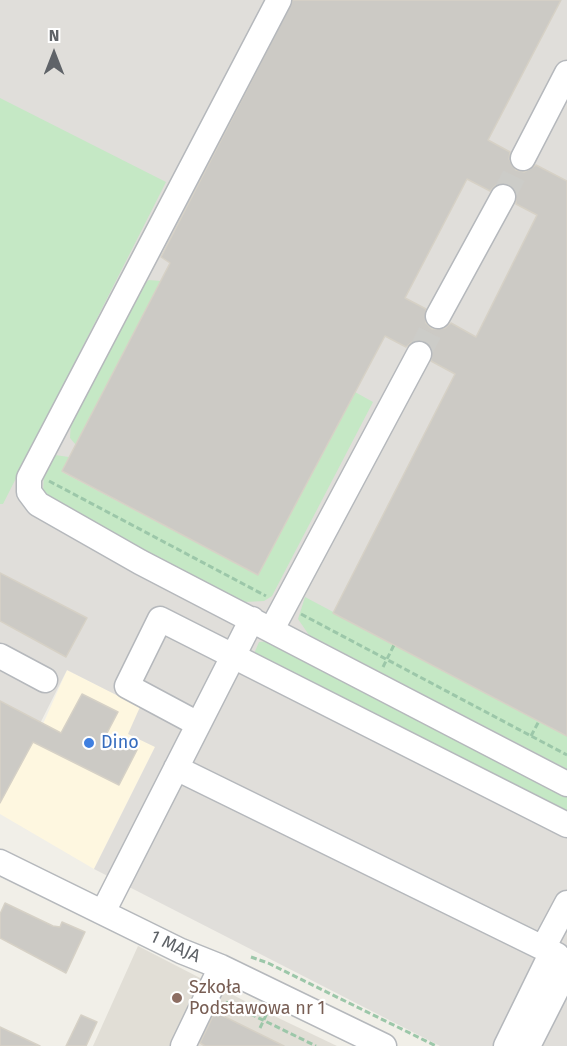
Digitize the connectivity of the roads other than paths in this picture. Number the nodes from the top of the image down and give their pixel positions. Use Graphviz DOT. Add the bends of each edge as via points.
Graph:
graph roads {
  1 [pos="279,0"];
  2 [pos="567,73"];
  3 [pos="523,158"];
  4 [pos="503,197"];
  5 [pos="438,316"];
  6 [pos="418,354"];
  7 [pos="262,624"];
  8 [pos="0,656"];
  9 [pos="233,656"];
  10 [pos="45,680"];
  11 [pos="198,724"];
  12 [pos="176,768"];
  13 [pos="567,784"];
  14 [pos="567,825"];
  15 [pos="0,861"];
  16 [pos="567,903"];
  17 [pos="103,912"];
  18 [pos="557,958"];
  19 [pos="221,967"];
  20 [pos="183,1046"];
  21 [pos="384,1046"];
  22 [pos="506,1046"];
  23 [pos="528,1046"];
  1 -- 7 [label="street" via="30,477 29,492 38,504 140,562"];
  2 -- 3 [label="street"];
  4 -- 5 [label="street"];
  6 -- 7 [label="street" via="286,605"];
  7 -- 9 [label="street"];
  7 -- 13 [label="street"];
  8 -- 10 [label="street"];
  9 -- 11 [label="street"];
  9 -- 11 [label="street" via="160,619 127,686"];
  9 -- 14 [label="street"];
  11 -- 12 [label="street"];
  12 -- 17 [label="street"];
  12 -- 18 [label="street"];
  15 -- 17 [label="street, 1 MAJA"];
  16 -- 18 [label="street"];
  17 -- 19 [label="street, 1 MAJA"];
  18 -- 22 [label="street"];
  18 -- 23 [label="street"];
  19 -- 20 [label="street"];
  19 -- 21 [label="street, 1 MAJA"];
}
